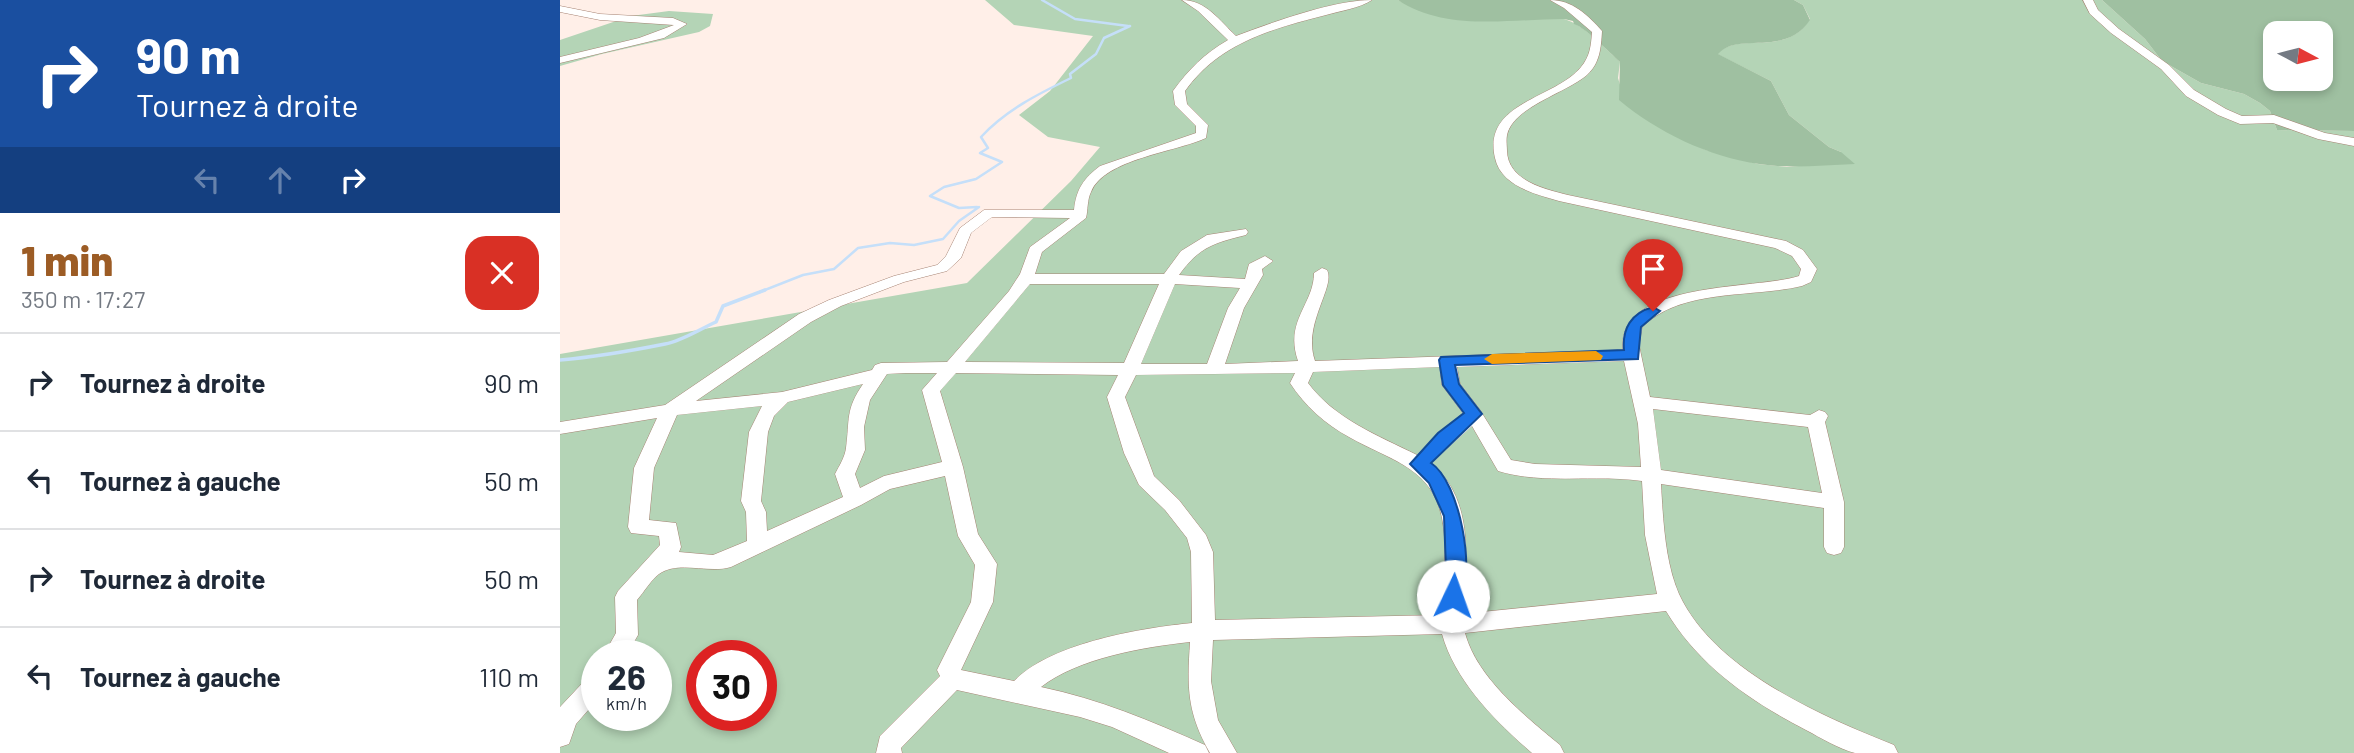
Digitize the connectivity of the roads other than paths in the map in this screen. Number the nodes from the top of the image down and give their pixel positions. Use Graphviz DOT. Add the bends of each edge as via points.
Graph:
graph roads {
  1 [pos="1188,0"];
  2 [pos="1367,0"];
  3 [pos="1555,0"];
  4 [pos="2088,0"];
  5 [pos="560,9"];
  6 [pos="1235,41"];
  7 [pos="561,58"];
  8 [pos="2354,142"];
  9 [pos="1081,214"];
  10 [pos="1241,232"];
  11 [pos="1265,261"];
  12 [pos="1322,273"];
  13 [pos="1026,279"];
  14 [pos="1169,279"];
  15 [pos="1250,284"];
  16 [pos="1632,355"];
  17 [pos="1447,360"];
  18 [pos="1308,365"];
  19 [pos="952,368"];
  20 [pos="1130,370"];
  21 [pos="1214,370"];
  22 [pos="878,373"];
  23 [pos="782,398"];
  24 [pos="1644,402"];
  25 [pos="670,410"];
  26 [pos="1474,414"];
  27 [pos="560,428"];
  28 [pos="1419,464"];
  29 [pos="953,467"];
  30 [pos="1652,476"];
  31 [pos="854,500"];
  32 [pos="1834,502"];
  33 [pos="758,544"];
  34 [pos="1834,547"];
  35 [pos="655,566"];
  36 [pos="1671,601"];
  37 [pos="1451,624"];
  38 [pos="1202,629"];
  39 [pos="624,640"];
  40 [pos="953,679"];
  41 [pos="1018,694"];
  42 [pos="581,701"];
  43 [pos="560,736"];
  44 [pos="889,753"];
  45 [pos="1196,753"];
  46 [pos="1224,753"];
  47 [pos="1551,753"];
  48 [pos="1885,753"];
  1 -- 6 [label="street"];
  2 -- 6 [label="street"];
  3 -- 16 [label="street" via="1597,31 1595,55 1574,81 1512,114 1499,135 1501,159 1513,178 1586,204 1788,247 1804,258 1809,269 1806,279 1791,284 1727,290 1653,311 1634,325"];
  4 -- 8 [label="street" via="2094,12 2165,67 2190,93 2222,112 2240,120 2274,120"];
  5 -- 7 [label="street" via="682,24 653,38"];
  6 -- 9 [label="street" via="1195,68 1179,91 1181,105 1202,125 1202,135 1104,170 1084,191"];
  9 -- 13 [label="street" via="1035,250"];
  9 -- 25 [label="street" via="989,213 965,230 953,258 942,268 899,279 805,318"];
  10 -- 14 [label="street" via="1199,244"];
  11 -- 15 [label="street" via="1254,267"];
  12 -- 18 [label="street" via="1323,284 1304,330 1301,352"];
  13 -- 14 [label="street"];
  13 -- 19 [label="street"];
  14 -- 15 [label="street"];
  14 -- 20 [label="street"];
  15 -- 21 [label="street" via="1236,308"];
  16 -- 17 [label="street"];
  16 -- 24 [label="street"];
  17 -- 18 [label="street"];
  17 -- 26 [label="street" via="1451,385"];
  18 -- 21 [label="street"];
  18 -- 28 [label="street" via="1300,383 1313,403 1358,433"];
  19 -- 20 [label="street"];
  19 -- 22 [label="street" via="893,368"];
  19 -- 29 [label="street" via="930,390"];
  20 -- 21 [label="street"];
  20 -- 38 [label="street" via="1116,397 1146,480 1196,534 1202,552"];
  22 -- 23 [label="street"];
  22 -- 31 [label="street" via="861,400 856,450 845,474"];
  23 -- 25 [label="street"];
  23 -- 33 [label="street" via="765,414 756,451 757,481 751,501 758,513"];
  24 -- 30 [label="street"];
  24 -- 32 [label="street" via="1817,419"];
  25 -- 27 [label="street"];
  25 -- 35 [label="street" via="644,468 640,498 638,527 669,528 671,547"];
  26 -- 28 [label="street"];
  26 -- 30 [label="street" via="1505,466 1522,471 1604,470"];
  28 -- 37 [label="street" via="1437,481 1453,516"];
  29 -- 31 [label="street" via="884,483"];
  29 -- 40 [label="street" via="968,536 986,564 982,602 949,670"];
  30 -- 32 [label="street"];
  30 -- 36 [label="street" via="1654,530"];
  31 -- 33 [label="street"];
  32 -- 34 [label="street"];
  33 -- 35 [label="street" via="713,563 683,559"];
  35 -- 39 [label="street" via="626,597"];
  36 -- 37 [label="street"];
  36 -- 48 [label="street" via="1713,656 1752,688"];
  37 -- 38 [label="street"];
  37 -- 47 [label="street" via="1464,657 1493,696 1516,724"];
  38 -- 41 [label="street" via="1148,637 1063,662 1031,677"];
  38 -- 46 [label="street" via="1199,681 1206,723"];
  40 -- 41 [label="street"];
  40 -- 44 [label="street" via="889,744"];
  41 -- 45 [label="street" via="1093,710"];
  42 -- 43 [label="street" via="566,718"];
}
